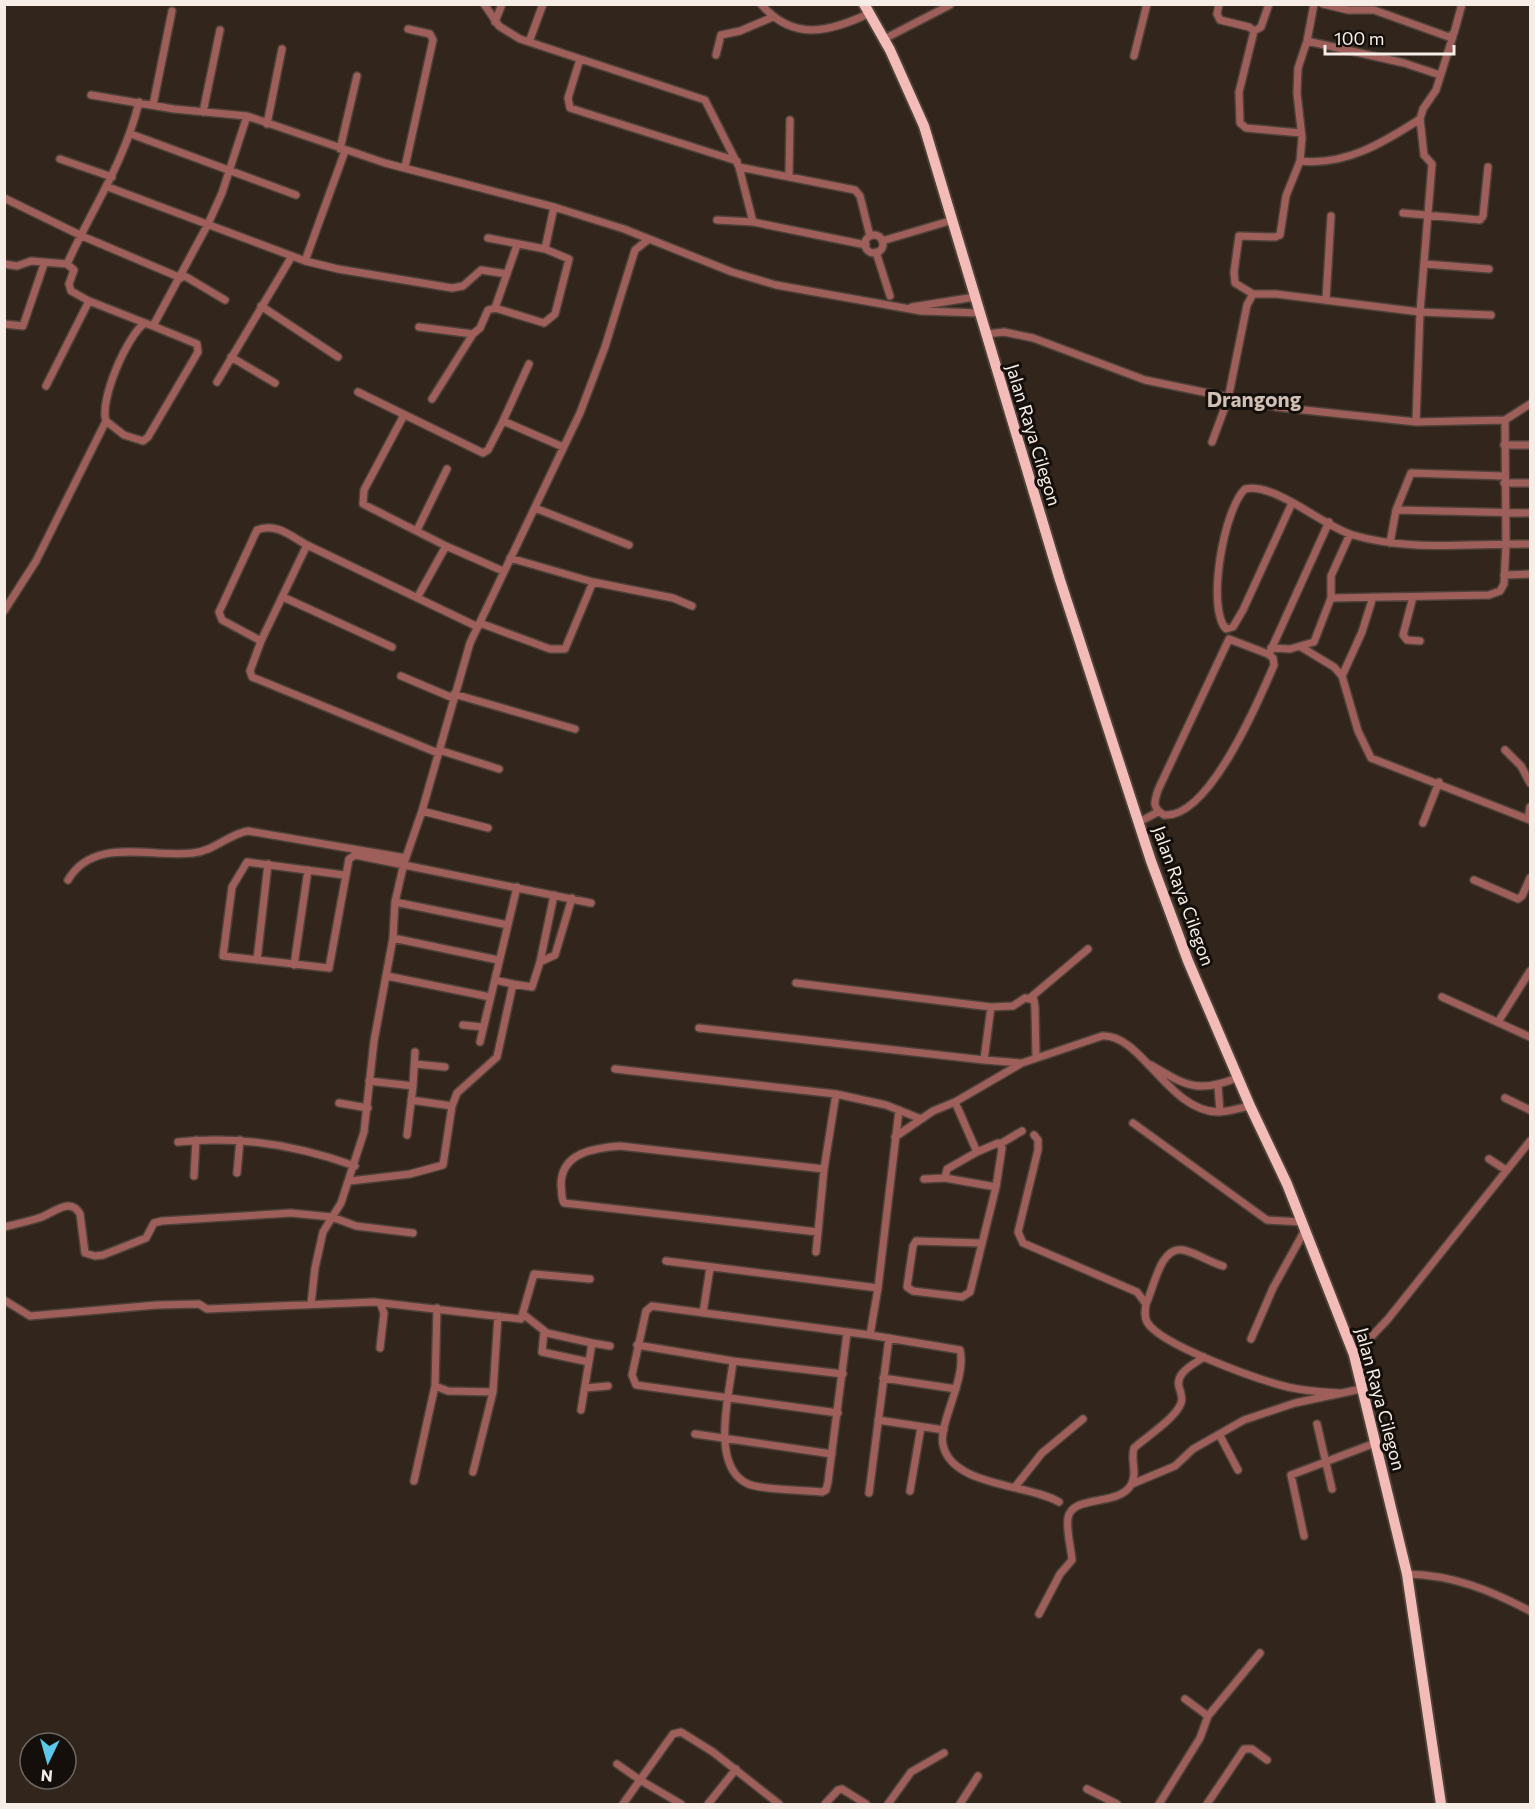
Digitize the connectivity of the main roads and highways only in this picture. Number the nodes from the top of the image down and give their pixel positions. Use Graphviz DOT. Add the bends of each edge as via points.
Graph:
graph roads {
  1 [pos="867,9"];
  2 [pos="1441,1804"];
  1 -- 2 [label="highway, Jalan Raya Cilegon" via="919,112 1060,580 1188,961 1304,1226 1354,1355 1407,1574"];
}
